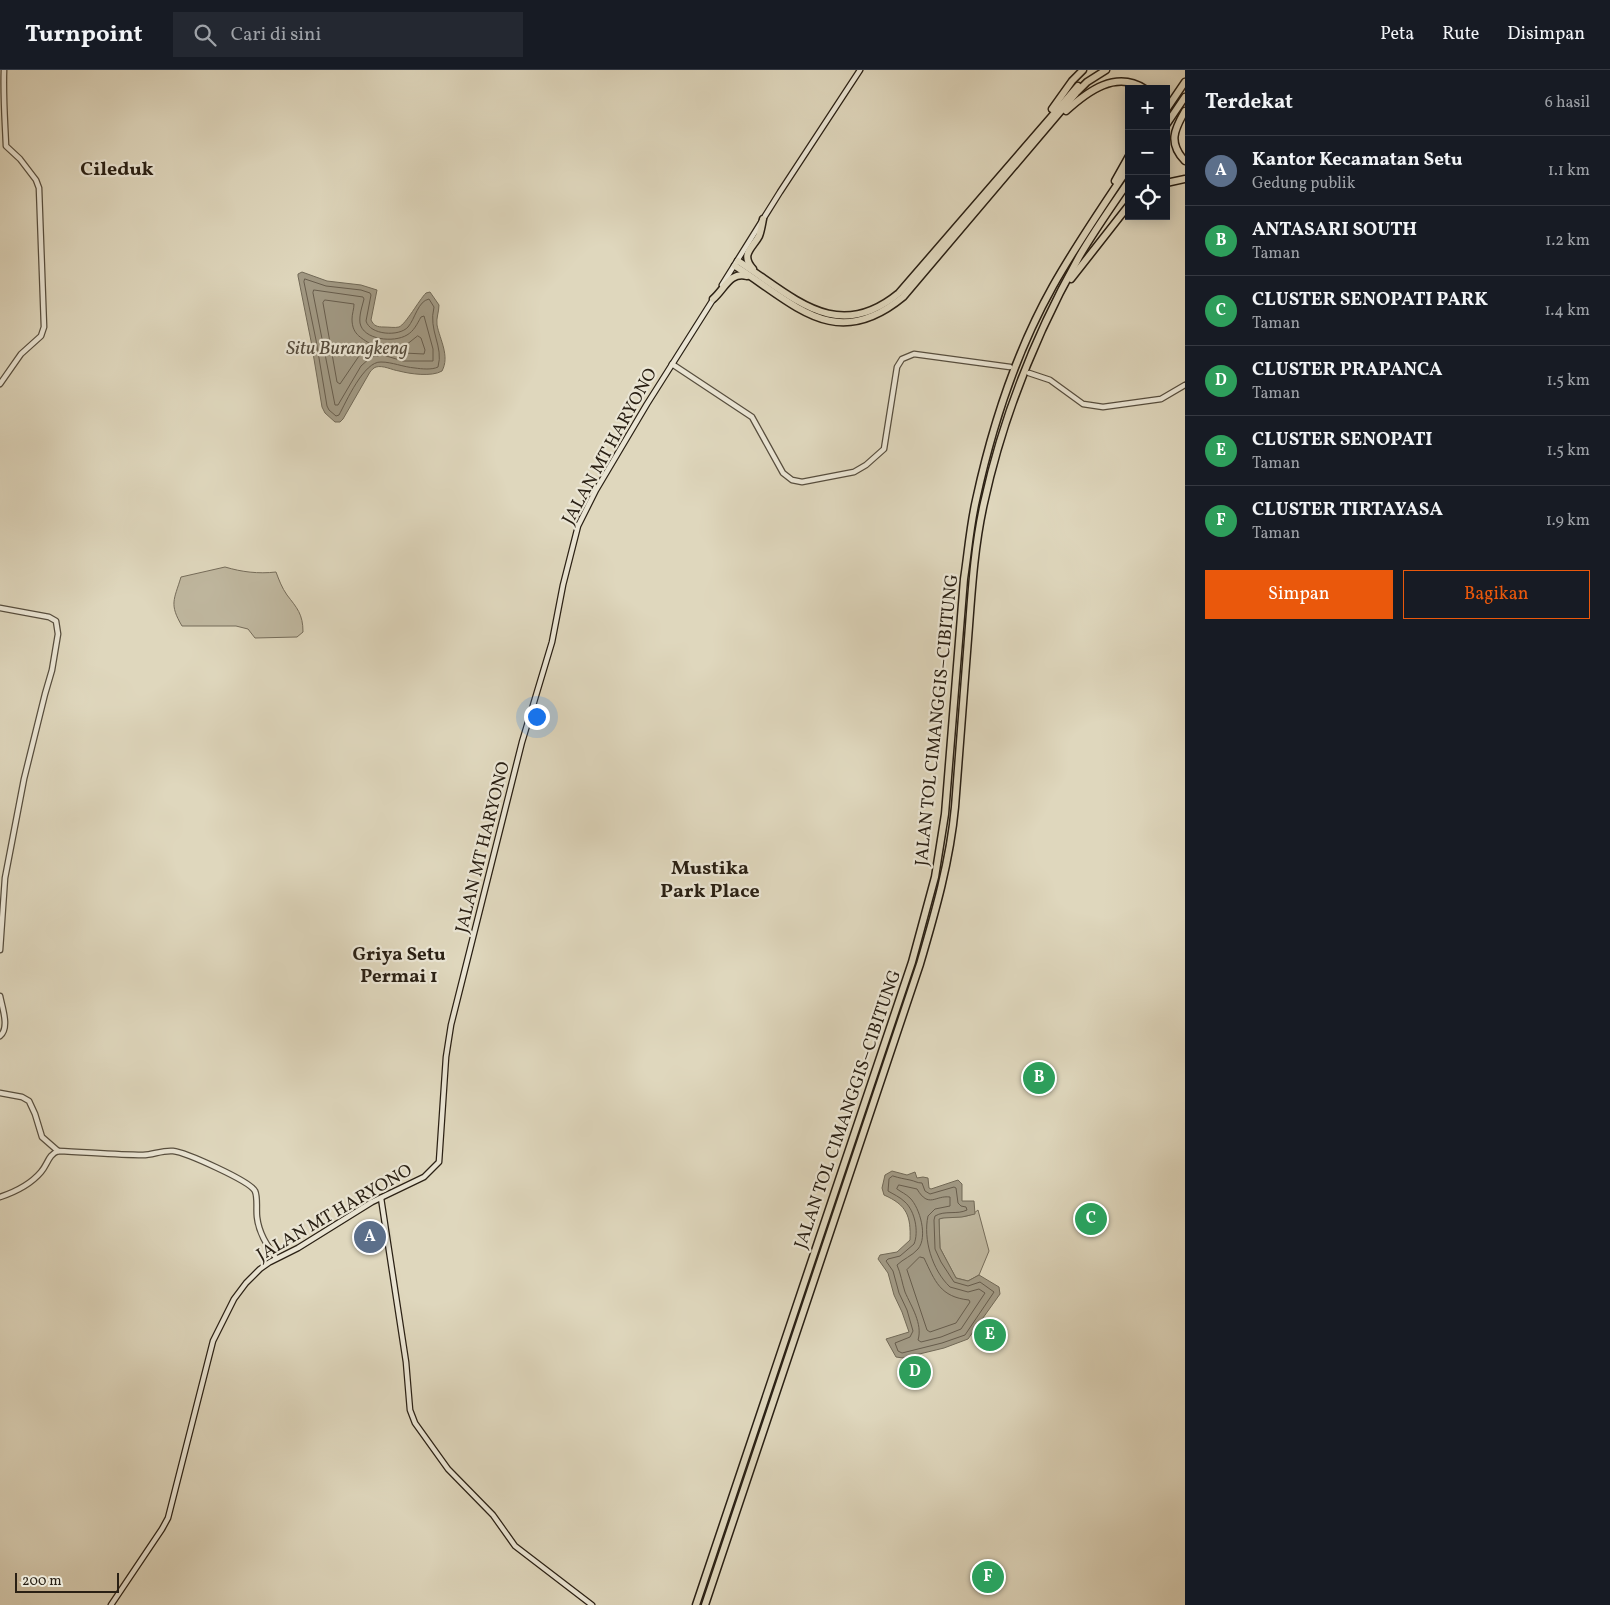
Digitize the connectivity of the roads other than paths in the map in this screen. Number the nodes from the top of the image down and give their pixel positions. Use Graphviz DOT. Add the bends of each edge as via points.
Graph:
graph roads {
  1 [pos="4,70"];
  2 [pos="860,70"];
  3 [pos="1083,70"];
  4 [pos="1097,70"];
  5 [pos="1106,70"];
  6 [pos="1185,82"];
  7 [pos="1141,85"];
  8 [pos="1185,97"];
  9 [pos="1170,104"];
  10 [pos="1185,111"];
  11 [pos="1170,119"];
  12 [pos="1050,124"];
  13 [pos="1034,135"];
  14 [pos="1185,161"];
  15 [pos="1125,163"];
  16 [pos="1125,173"];
  17 [pos="1185,179"];
  18 [pos="1170,181"];
  19 [pos="1125,187"];
  20 [pos="1125,210"];
  21 [pos="764,219"];
  22 [pos="1091,224"];
  23 [pos="736,264"];
  24 [pos="756,276"];
  25 [pos="1061,291"];
  26 [pos="713,299"];
  27 [pos="826,318"];
  28 [pos="672,364"];
  29 [pos="1010,367"];
  30 [pos="1029,373"];
  31 [pos="0,384"];
  32 [pos="1185,385"];
  33 [pos="0,608"];
  34 [pos="0,950"];
  35 [pos="0,996"];
  36 [pos="0,1036"];
  37 [pos="0,1093"];
  38 [pos="58,1152"];
  39 [pos="0,1197"];
  40 [pos="381,1198"];
  41 [pos="276,1258"];
  42 [pos="111,1605"];
  43 [pos="592,1605"];
  44 [pos="696,1605"];
  45 [pos="705,1605"];
  1 -- 31 [label="main road" via="6,146 20,159 39,188 44,319 41,336 20,354"];
  2 -- 21 [label="main road, JALAN MT HARYONO"];
  3 -- 13 [label="highway"];
  4 -- 13 [label="highway" via="1073,90"];
  5 -- 12 [label="highway" via="1087,82"];
  6 -- 9 [label="highway"];
  7 -- 12 [label="highway" via="1127,76 1108,76"];
  8 -- 11 [label="highway"];
  10 -- 14 [label="highway" via="1176,127 1174,142"];
  12 -- 27 [label="highway" via="903,297 862,321 848,324"];
  13 -- 27 [label="highway" via="899,293 875,310"];
  15 -- 22 [label="highway"];
  16 -- 22 [label="highway, JALAN TOL CIMANGGIS–CIBITUNG"];
  17 -- 18 [label="highway"];
  19 -- 25 [label="highway, JALAN TOL CIMANGGIS–CIBITUNG"];
  20 -- 25 [label="highway"];
  21 -- 23 [label="main road, JALAN MT HARYONO"];
  21 -- 24 [label="highway" via="760,235 747,257"];
  22 -- 44 [label="highway, JALAN TOL CIMANGGIS–CIBITUNG" via="1052,287 1011,378 997,418 969,541 945,814 925,919"];
  23 -- 24 [label="highway"];
  23 -- 26 [label="main road, JALAN MT HARYONO"];
  24 -- 26 [label="highway" via="733,277"];
  24 -- 27 [label="highway"];
  25 -- 45 [label="highway, JALAN TOL CIMANGGIS–CIBITUNG" via="1017,390 984,504 972,580 955,807 933,920"];
  26 -- 28 [label="main road, JALAN MT HARYONO"];
  28 -- 29 [label="main road" via="752,416 783,473 802,482 854,472 884,449 897,366 905,357 914,354"];
  28 -- 40 [label="main road, JALAN MT HARYONO" via="596,490 574,538 552,642 522,742 451,1025 446,1052 439,1162 424,1177"];
  30 -- 32 [label="main road" via="1050,380 1083,404 1104,407 1161,399"];
  33 -- 34 [label="main road" via="49,617 56,621 58,634 5,878"];
  35 -- 36 [label="main road" via="5,1025"];
  37 -- 38 [label="main road" via="28,1101 42,1137"];
  38 -- 39 [label="main road" via="51,1155 30,1183"];
  38 -- 41 [label="main road" via="184,1153 251,1186 256,1194 261,1233"];
  40 -- 41 [label="main road, JALAN MT HARYONO"];
  40 -- 43 [label="main road" via="406,1362 410,1410 415,1423 448,1470 493,1515 515,1546"];
  41 -- 42 [label="main road, JALAN MT HARYONO" via="246,1283 215,1335 168,1518"];
}
